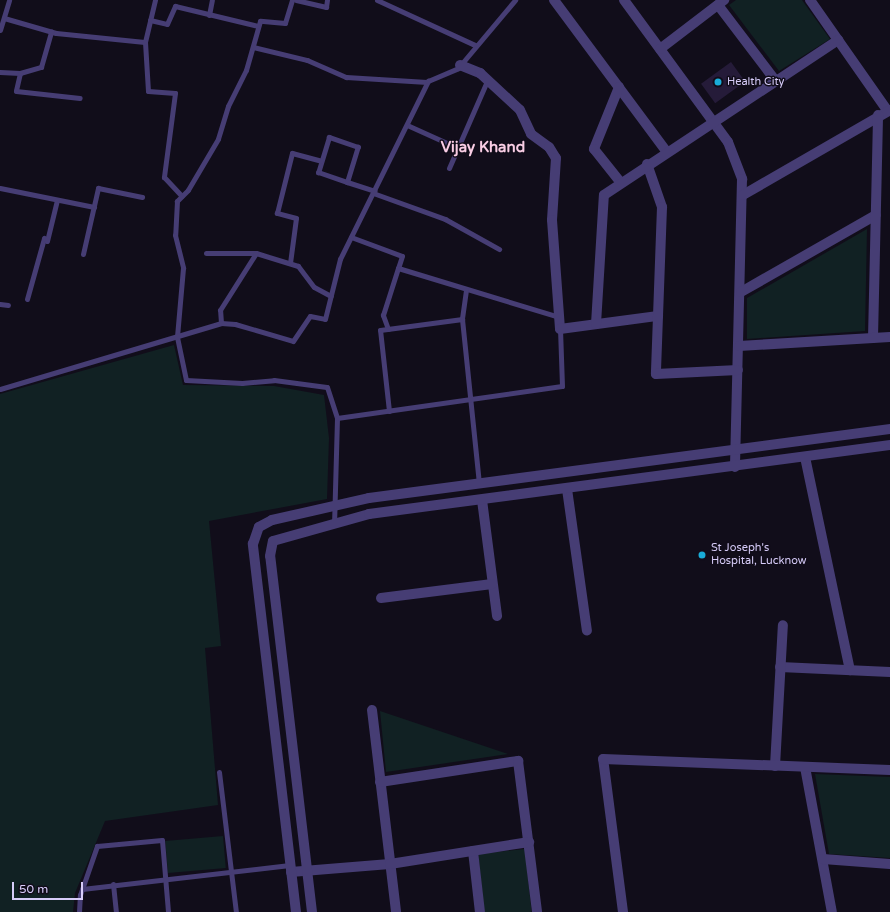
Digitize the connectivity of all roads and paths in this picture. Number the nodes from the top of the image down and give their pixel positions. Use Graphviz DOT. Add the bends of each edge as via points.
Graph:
graph roads {
  1 [pos="9,0"];
  2 [pos="155,0"];
  3 [pos="212,0"];
  4 [pos="292,0"];
  5 [pos="296,0"];
  6 [pos="327,0"];
  7 [pos="377,0"];
  8 [pos="515,0"];
  9 [pos="554,0"];
  10 [pos="624,0"];
  11 [pos="810,0"];
  12 [pos="721,3"];
  13 [pos="210,15"];
  14 [pos="4,18"];
  15 [pos="150,20"];
  16 [pos="258,26"];
  17 [pos="0,30"];
  18 [pos="51,31"];
  19 [pos="838,40"];
  20 [pos="145,42"];
  21 [pos="475,45"];
  22 [pos="252,47"];
  23 [pos="660,49"];
  24 [pos="460,66"];
  25 [pos="0,72"];
  26 [pos="20,74"];
  27 [pos="775,80"];
  28 [pos="487,81"];
  29 [pos="427,82"];
  30 [pos="619,87"];
  31 [pos="80,98"];
  32 [pos="885,112"];
  33 [pos="712,120"];
  34 [pos="407,125"];
  35 [pos="458,148"];
  36 [pos="666,151"];
  37 [pos="321,161"];
  38 [pos="647,164"];
  39 [pos="449,168"];
  40 [pos="347,182"];
  41 [pos="621,182"];
  42 [pos="0,188"];
  43 [pos="374,192"];
  44 [pos="743,195"];
  45 [pos="182,196"];
  46 [pos="142,197"];
  47 [pos="57,200"];
  48 [pos="94,207"];
  49 [pos="876,215"];
  50 [pos="351,237"];
  51 [pos="500,249"];
  52 [pos="206,253"];
  53 [pos="256,253"];
  54 [pos="83,254"];
  55 [pos="290,263"];
  56 [pos="398,268"];
  57 [pos="466,290"];
  58 [pos="741,292"];
  59 [pos="331,296"];
  60 [pos="27,299"];
  61 [pos="0,304"];
  62 [pos="8,305"];
  63 [pos="658,316"];
  64 [pos="559,317"];
  65 [pos="462,319"];
  66 [pos="221,324"];
  67 [pos="596,324"];
  68 [pos="388,329"];
  69 [pos="560,329"];
  70 [pos="177,337"];
  71 [pos="890,337"];
  72 [pos="872,338"];
  73 [pos="739,346"];
  74 [pos="738,370"];
  75 [pos="0,389"];
  76 [pos="470,399"];
  77 [pos="389,411"];
  78 [pos="336,418"];
  79 [pos="890,429"];
  80 [pos="890,445"];
  81 [pos="734,450"];
  82 [pos="805,457"];
  83 [pos="734,466"];
  84 [pos="479,483"];
  85 [pos="567,489"];
  86 [pos="482,500"];
  87 [pos="333,506"];
  88 [pos="334,523"];
  89 [pos="492,584"];
  90 [pos="381,598"];
  91 [pos="497,616"];
  92 [pos="783,625"];
  93 [pos="587,631"];
  94 [pos="780,667"];
  95 [pos="850,670"];
  96 [pos="890,672"];
  97 [pos="372,710"];
  98 [pos="775,766"];
  99 [pos="805,767"];
  100 [pos="890,770"];
  101 [pos="219,772"];
  102 [pos="380,782"];
  103 [pos="529,842"];
  104 [pos="473,851"];
  105 [pos="823,859"];
  106 [pos="390,864"];
  107 [pos="890,864"];
  108 [pos="291,869"];
  109 [pos="231,871"];
  110 [pos="307,871"];
  111 [pos="165,878"];
  112 [pos="113,884"];
  113 [pos="82,889"];
  114 [pos="79,912"];
  115 [pos="116,912"];
  116 [pos="168,912"];
  117 [pos="236,912"];
  118 [pos="296,912"];
  119 [pos="312,912"];
  120 [pos="396,912"];
  121 [pos="480,912"];
  122 [pos="537,912"];
  123 [pos="623,912"];
  124 [pos="832,912"];
  1 -- 14 [label="lane"];
  2 -- 15 [label="lane"];
  3 -- 13 [label="lane"];
  4 -- 16 [label="lane" via="285,23 260,21"];
  5 -- 6 [label="lane" via="326,7"];
  7 -- 21 [label="lane"];
  8 -- 21 [label="lane"];
  9 -- 30 [label="street"];
  10 -- 23 [label="street"];
  11 -- 19 [label="street"];
  12 -- 23 [label="street"];
  12 -- 27 [label="street"];
  13 -- 15 [label="lane" via="175,6 167,24"];
  13 -- 16 [label="lane"];
  14 -- 17 [label="lane"];
  14 -- 18 [label="lane"];
  15 -- 20 [label="lane"];
  16 -- 22 [label="lane"];
  18 -- 20 [label="lane"];
  18 -- 26 [label="lane" via="41,67"];
  19 -- 27 [label="street"];
  19 -- 32 [label="street"];
  20 -- 45 [label="lane" via="148,91 175,93 164,177"];
  21 -- 24 [label="lane"];
  22 -- 29 [label="lane" via="307,60 346,77"];
  22 -- 45 [label="lane" via="218,139"];
  23 -- 33 [label="street"];
  24 -- 28 [label="street" via="480,73"];
  24 -- 29 [label="lane"];
  25 -- 26 [label="lane"];
  26 -- 31 [label="lane" via="16,91"];
  27 -- 33 [label="street"];
  28 -- 35 [label="lane"];
  28 -- 64 [label="street" via="520,110 531,134 550,147 556,158 552,220"];
  29 -- 34 [label="lane"];
  30 -- 36 [label="street"];
  30 -- 41 [label="street" via="594,149"];
  32 -- 44 [label="street"];
  32 -- 49 [label="street"];
  33 -- 36 [label="street"];
  33 -- 44 [label="street" via="728,142 742,179"];
  34 -- 35 [label="lane"];
  34 -- 43 [label="lane"];
  35 -- 39 [label="lane"];
  36 -- 38 [label="street"];
  37 -- 40 [label="lane" via="318,172"];
  37 -- 40 [label="lane" via="329,137 358,147"];
  37 -- 55 [label="lane" via="292,153 277,213 296,218"];
  38 -- 41 [label="street"];
  38 -- 63 [label="street" via="662,207"];
  40 -- 43 [label="lane"];
  41 -- 67 [label="street" via="604,195"];
  42 -- 47 [label="lane"];
  43 -- 50 [label="lane"];
  43 -- 51 [label="lane" via="444,219"];
  44 -- 58 [label="street"];
  45 -- 70 [label="lane" via="177,201 175,235 183,268"];
  46 -- 48 [label="lane" via="98,188"];
  47 -- 48 [label="lane"];
  47 -- 60 [label="lane"];
  48 -- 54 [label="lane"];
  49 -- 58 [label="street"];
  49 -- 72 [label="street"];
  50 -- 56 [label="lane" via="402,256"];
  50 -- 59 [label="lane" via="340,258"];
  52 -- 53 [label="lane"];
  53 -- 55 [label="lane"];
  53 -- 66 [label="lane" via="223,304"];
  55 -- 59 [label="lane" via="298,266 314,287"];
  56 -- 57 [label="lane"];
  56 -- 68 [label="lane" via="383,315"];
  57 -- 64 [label="lane"];
  57 -- 65 [label="lane"];
  58 -- 73 [label="street"];
  59 -- 66 [label="lane" via="325,318 310,316 294,341 235,324"];
  61 -- 62 [label="lane"];
  63 -- 67 [label="street"];
  63 -- 74 [label="street" via="656,374"];
  64 -- 69 [label="street"];
  65 -- 68 [label="lane"];
  65 -- 76 [label="lane"];
  66 -- 70 [label="lane"];
  67 -- 69 [label="street"];
  68 -- 77 [label="lane" via="380,330"];
  69 -- 76 [label="lane" via="562,386"];
  70 -- 75 [label="lane"];
  70 -- 78 [label="lane" via="186,380 242,383 274,380 327,387"];
  71 -- 72 [label="street"];
  72 -- 73 [label="street"];
  73 -- 74 [label="street"];
  74 -- 81 [label="street"];
  76 -- 77 [label="lane"];
  76 -- 84 [label="lane"];
  77 -- 78 [label="lane"];
  78 -- 87 [label="lane"];
  79 -- 81 [label="street"];
  80 -- 82 [label="street"];
  81 -- 83 [label="street"];
  81 -- 84 [label="street"];
  82 -- 83 [label="street"];
  82 -- 95 [label="street"];
  83 -- 85 [label="street"];
  84 -- 87 [label="street"];
  85 -- 86 [label="street"];
  85 -- 93 [label="street"];
  86 -- 88 [label="street" via="369,514"];
  86 -- 89 [label="street"];
  87 -- 88 [label="lane"];
  87 -- 108 [label="street" via="272,520 258,527 254,534"];
  88 -- 110 [label="street" via="280,538 270,547"];
  89 -- 90 [label="street"];
  89 -- 91 [label="street"];
  92 -- 94 [label="street"];
  94 -- 95 [label="street"];
  94 -- 98 [label="street"];
  95 -- 96 [label="street"];
  97 -- 102 [label="street"];
  98 -- 99 [label="street"];
  98 -- 123 [label="street" via="603,759"];
  99 -- 100 [label="street"];
  99 -- 105 [label="street"];
  101 -- 109 [label="lane"];
  102 -- 103 [label="street" via="518,761"];
  102 -- 106 [label="street"];
  103 -- 104 [label="street"];
  103 -- 122 [label="street"];
  104 -- 106 [label="street"];
  104 -- 121 [label="street"];
  105 -- 107 [label="street"];
  105 -- 124 [label="street"];
  106 -- 110 [label="street"];
  106 -- 120 [label="street"];
  108 -- 109 [label="lane"];
  108 -- 110 [label="street"];
  108 -- 118 [label="street"];
  109 -- 111 [label="lane"];
  109 -- 117 [label="lane"];
  110 -- 119 [label="street"];
  111 -- 112 [label="lane"];
  111 -- 113 [label="lane" via="162,840 97,846"];
  111 -- 116 [label="lane"];
  112 -- 113 [label="lane"];
  112 -- 115 [label="lane"];
  113 -- 114 [label="lane"];
}
